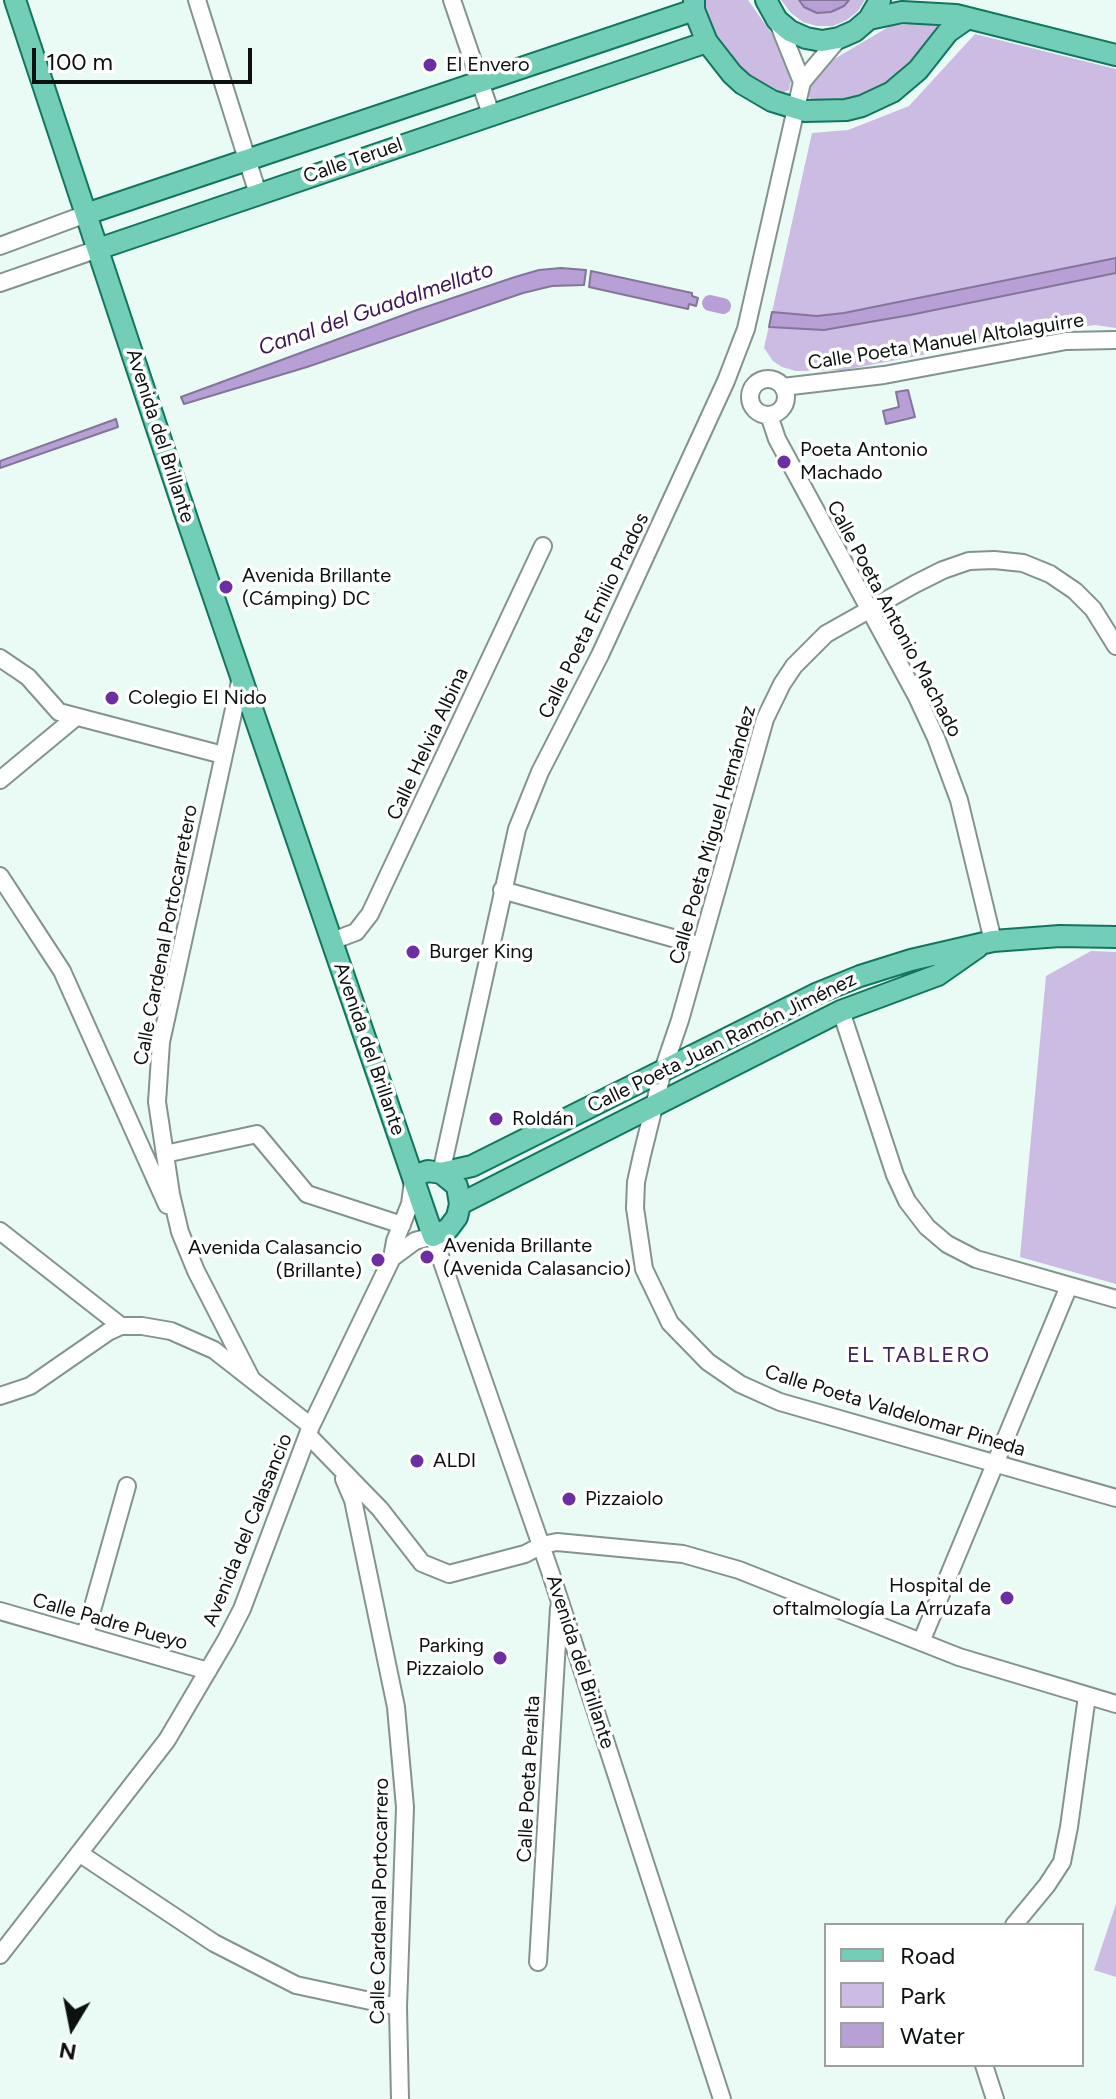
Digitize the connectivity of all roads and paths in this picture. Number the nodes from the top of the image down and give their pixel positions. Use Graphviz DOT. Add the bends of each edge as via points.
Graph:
graph roads {
  1 [pos="15,0"];
  2 [pos="197,0"];
  3 [pos="452,0"];
  4 [pos="766,0"];
  5 [pos="880,0"];
  6 [pos="925,0"];
  7 [pos="694,5"];
  8 [pos="962,16"];
  9 [pos="869,19"];
  10 [pos="777,20"];
  11 [pos="839,38"];
  12 [pos="707,42"];
  13 [pos="1116,55"];
  14 [pos="478,81"];
  15 [pos="802,82"];
  16 [pos="795,109"];
  17 [pos="491,114"];
  18 [pos="247,160"];
  19 [pos="258,194"];
  20 [pos="86,214"];
  21 [pos="0,246"];
  22 [pos="98,249"];
  23 [pos="0,283"];
  24 [pos="1116,340"];
  25 [pos="726,381"];
  26 [pos="783,387"];
  27 [pos="751,391"];
  28 [pos="769,415"];
  29 [pos="543,546"];
  30 [pos="868,609"];
  31 [pos="1116,646"];
  32 [pos="0,658"];
  33 [pos="241,677"];
  34 [pos="76,717"];
  35 [pos="223,755"];
  36 [pos="0,780"];
  37 [pos="0,876"];
  38 [pos="502,890"];
  39 [pos="1116,937"];
  40 [pos="332,941"];
  41 [pos="993,941"];
  42 [pos="701,946"];
  43 [pos="841,1011"];
  44 [pos="663,1070"];
  45 [pos="655,1105"];
  46 [pos="160,1123"];
  47 [pos="134,1131"];
  48 [pos="165,1154"];
  49 [pos="441,1173"];
  50 [pos="413,1176"];
  51 [pos="460,1204"];
  52 [pos="402,1225"];
  53 [pos="0,1231"];
  54 [pos="180,1232"];
  55 [pos="433,1236"];
  56 [pos="392,1258"];
  57 [pos="1069,1286"];
  58 [pos="1116,1299"];
  59 [pos="121,1326"];
  60 [pos="251,1378"];
  61 [pos="0,1396"];
  62 [pos="309,1431"];
  63 [pos="997,1463"];
  64 [pos="340,1470"];
  65 [pos="127,1486"];
  66 [pos="1116,1498"];
  67 [pos="542,1545"];
  68 [pos="559,1598"];
  69 [pos="0,1611"];
  70 [pos="85,1635"];
  71 [pos="921,1642"];
  72 [pos="208,1671"];
  73 [pos="1087,1696"];
  74 [pos="1116,1704"];
  75 [pos="79,1853"];
  76 [pos="1016,1923"];
  77 [pos="0,1955"];
  78 [pos="538,1962"];
  79 [pos="398,2007"];
  80 [pos="985,2067"];
  81 [pos="400,2099"];
  82 [pos="722,2099"];
  83 [pos="995,2099"];
  1 -- 20 [label="main road, Avenida del Brillante"];
  2 -- 18 [label="street"];
  3 -- 14 [label="street"];
  4 -- 10 [label="main road"];
  5 -- 9 [label="main road"];
  6 -- 8 [label="main road"];
  7 -- 12 [label="main road"];
  7 -- 14 [label="main road, Calle Teruel"];
  8 -- 9 [label="main road" via="902,12"];
  8 -- 13 [label="main road"];
  8 -- 16 [label="main road" via="912,76 877,100 831,112"];
  9 -- 11 [label="main road"];
  10 -- 11 [label="main road" via="806,38"];
  10 -- 15 [label="street"];
  11 -- 15 [label="street"];
  12 -- 16 [label="main road" via="743,84"];
  12 -- 17 [label="main road, Calle Teruel"];
  14 -- 17 [label="street"];
  14 -- 18 [label="main road, Calle Teruel"];
  15 -- 16 [label="street, Calle Poeta Emilio Prados"];
  16 -- 25 [label="street, Calle Poeta Emilio Prados" via="746,329"];
  17 -- 19 [label="main road, Calle Teruel"];
  18 -- 19 [label="street"];
  18 -- 20 [label="main road, Calle Teruel"];
  19 -- 22 [label="main road, Calle Teruel"];
  20 -- 21 [label="street, Calle Teruel"];
  20 -- 22 [label="main road, Avenida del Brillante"];
  22 -- 23 [label="street, Calle Teruel"];
  22 -- 33 [label="main road, Avenida del Brillante"];
  24 -- 26 [label="street, Calle Poeta Manuel Altolaguirre" via="1066,341 884,375"];
  25 -- 27 [label="street"];
  25 -- 38 [label="street, Calle Poeta Emilio Prados" via="531,791"];
  26 -- 27 [label="street" via="769,379"];
  26 -- 28 [label="street" via="785,404"];
  27 -- 28 [label="street" via="753,406"];
  28 -- 30 [label="street, Calle Poeta Antonio Machado"];
  29 -- 40 [label="street, Calle Helvia Albina" via="370,914 356,932"];
  30 -- 31 [label="street, Calle Poeta Miguel Hernández" via="969,561 1023,563 1075,591"];
  30 -- 41 [label="street, Calle Poeta Antonio Machado" via="917,697 948,769"];
  30 -- 42 [label="street, Calle Poeta Miguel Hernández" via="810,647 772,702"];
  32 -- 34 [label="street" via="28,677 59,712"];
  33 -- 35 [label="street, Calle Cardenal Portocarretero"];
  33 -- 40 [label="main road, Avenida del Brillante"];
  34 -- 35 [label="street"];
  34 -- 36 [label="street"];
  35 -- 46 [label="street, Calle Cardenal Portocarretero" via="161,1042"];
  37 -- 47 [label="street" via="62,971"];
  38 -- 42 [label="street"];
  38 -- 49 [label="street, Calle Poeta Emilio Prados"];
  39 -- 41 [label="main road"];
  40 -- 50 [label="main road, Avenida del Brillante"];
  41 -- 43 [label="main road, Calle Poeta Juan Ramón Jiménez" via="938,975"];
  41 -- 44 [label="main road, Calle Poeta Juan Ramón Jiménez" via="838,984"];
  42 -- 44 [label="street, Calle Poeta Miguel Hernández"];
  43 -- 45 [label="main road, Calle Poeta Juan Ramón Jiménez"];
  43 -- 57 [label="street" via="895,1175 921,1220 947,1244 976,1259"];
  44 -- 45 [label="street, Calle Poeta Miguel Hernández"];
  44 -- 49 [label="main road, Calle Poeta Juan Ramón Jiménez" via="472,1166"];
  45 -- 51 [label="main road, Calle Poeta Juan Ramón Jiménez"];
  45 -- 63 [label="street, Calle Poeta Valdelomar Pineda" via="636,1182 638,1237 656,1296 689,1344 740,1384 780,1402"];
  46 -- 47 [label="street"];
  46 -- 48 [label="street, Calle Cardenal Portocarretero"];
  47 -- 54 [label="street"];
  48 -- 52 [label="street" via="257,1134 307,1194"];
  48 -- 54 [label="street, Calle Cardenal Portocarretero"];
  49 -- 50 [label="main road, Calle Poeta Juan Ramón Jiménez"];
  49 -- 51 [label="main road" via="457,1186"];
  50 -- 52 [label="street, Avenida del Calasancio"];
  50 -- 55 [label="main road, Avenida del Brillante"];
  51 -- 55 [label="main road" via="448,1229"];
  52 -- 56 [label="street, Avenida del Calasancio"];
  53 -- 59 [label="street"];
  54 -- 60 [label="street, Calle Cardenal Portocarretero"];
  55 -- 56 [label="street" via="415,1241"];
  55 -- 67 [label="street, Avenida del Brillante"];
  56 -- 62 [label="street, Avenida del Calasancio"];
  57 -- 58 [label="street"];
  57 -- 63 [label="street"];
  59 -- 60 [label="street, Calle Cardenal Portocarrero" via="157,1328 193,1339"];
  59 -- 61 [label="street" via="30,1386"];
  60 -- 62 [label="street, Calle Cardenal Portocarrero"];
  62 -- 64 [label="street, Calle Cardenal Portocarrero"];
  62 -- 72 [label="street, Avenida del Calasancio" via="242,1609"];
  63 -- 66 [label="street, Calle Poeta Valdelomar Pineda"];
  63 -- 71 [label="street"];
  64 -- 67 [label="street, Calle Cardenal Portocarrero" via="380,1509 422,1563 449,1574"];
  64 -- 79 [label="street, Calle Cardenal Portocarrero" via="353,1500 396,1707 405,1807"];
  65 -- 70 [label="street"];
  67 -- 68 [label="street, Avenida del Brillante"];
  67 -- 71 [label="street" via="557,1542 702,1558"];
  68 -- 78 [label="street, Calle Poeta Peralta"];
  68 -- 82 [label="street, Avenida del Brillante"];
  69 -- 70 [label="street, Calle Padre Pueyo"];
  70 -- 72 [label="street, Calle Padre Pueyo"];
  71 -- 73 [label="street"];
  72 -- 75 [label="street, Avenida del Calasancio" via="167,1740"];
  73 -- 74 [label="street"];
  73 -- 76 [label="street" via="1062,1862"];
  75 -- 77 [label="street, Avenida del Calasancio"];
  75 -- 79 [label="street" via="214,1943 296,1985"];
  79 -- 81 [label="street, Calle Cardenal Portocarrero"];
  80 -- 83 [label="street"];
}
